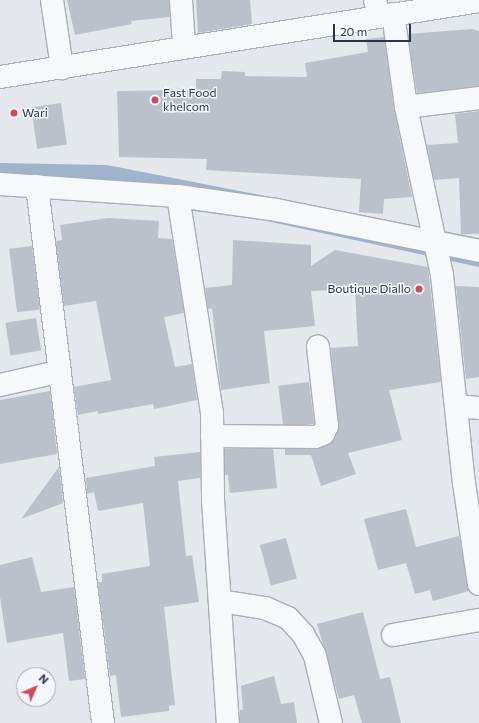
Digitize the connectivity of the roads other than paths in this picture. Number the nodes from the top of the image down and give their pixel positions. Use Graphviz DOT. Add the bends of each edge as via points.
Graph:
graph roads {
  1 [pos="52,0"];
  2 [pos="181,0"];
  3 [pos="479,1"];
  4 [pos="382,10"];
  5 [pos="184,46"];
  6 [pos="62,68"];
  7 [pos="0,77"];
  8 [pos="479,98"];
  9 [pos="406,107"];
  10 [pos="0,184"];
  11 [pos="37,186"];
  12 [pos="178,196"];
  13 [pos="436,240"];
  14 [pos="479,251"];
  15 [pos="318,347"];
  16 [pos="57,372"];
  17 [pos="0,385"];
  18 [pos="456,406"];
  19 [pos="479,408"];
  20 [pos="212,436"];
  21 [pos="479,584"];
  22 [pos="220,601"];
  23 [pos="479,620"];
  24 [pos="393,635"];
  25 [pos="103,723"];
  26 [pos="228,723"];
  27 [pos="331,723"];
  1 -- 6 [label="street"];
  2 -- 5 [label="street"];
  3 -- 4 [label="street"];
  4 -- 5 [label="street"];
  4 -- 9 [label="street"];
  5 -- 6 [label="street"];
  6 -- 7 [label="street"];
  8 -- 9 [label="street"];
  9 -- 13 [label="street"];
  10 -- 11 [label="street"];
  11 -- 12 [label="street"];
  11 -- 16 [label="street"];
  12 -- 13 [label="street" via="276,210"];
  12 -- 20 [label="street" via="212,413"];
  13 -- 14 [label="street"];
  13 -- 18 [label="street"];
  15 -- 20 [label="street" via="327,426 323,434 314,438"];
  16 -- 17 [label="street"];
  16 -- 25 [label="street" via="85,557"];
  18 -- 19 [label="street"];
  18 -- 21 [label="street"];
  20 -- 22 [label="street"];
  22 -- 26 [label="street"];
  22 -- 27 [label="street" via="264,608 288,618 303,634 315,656"];
  23 -- 24 [label="street"];
}
